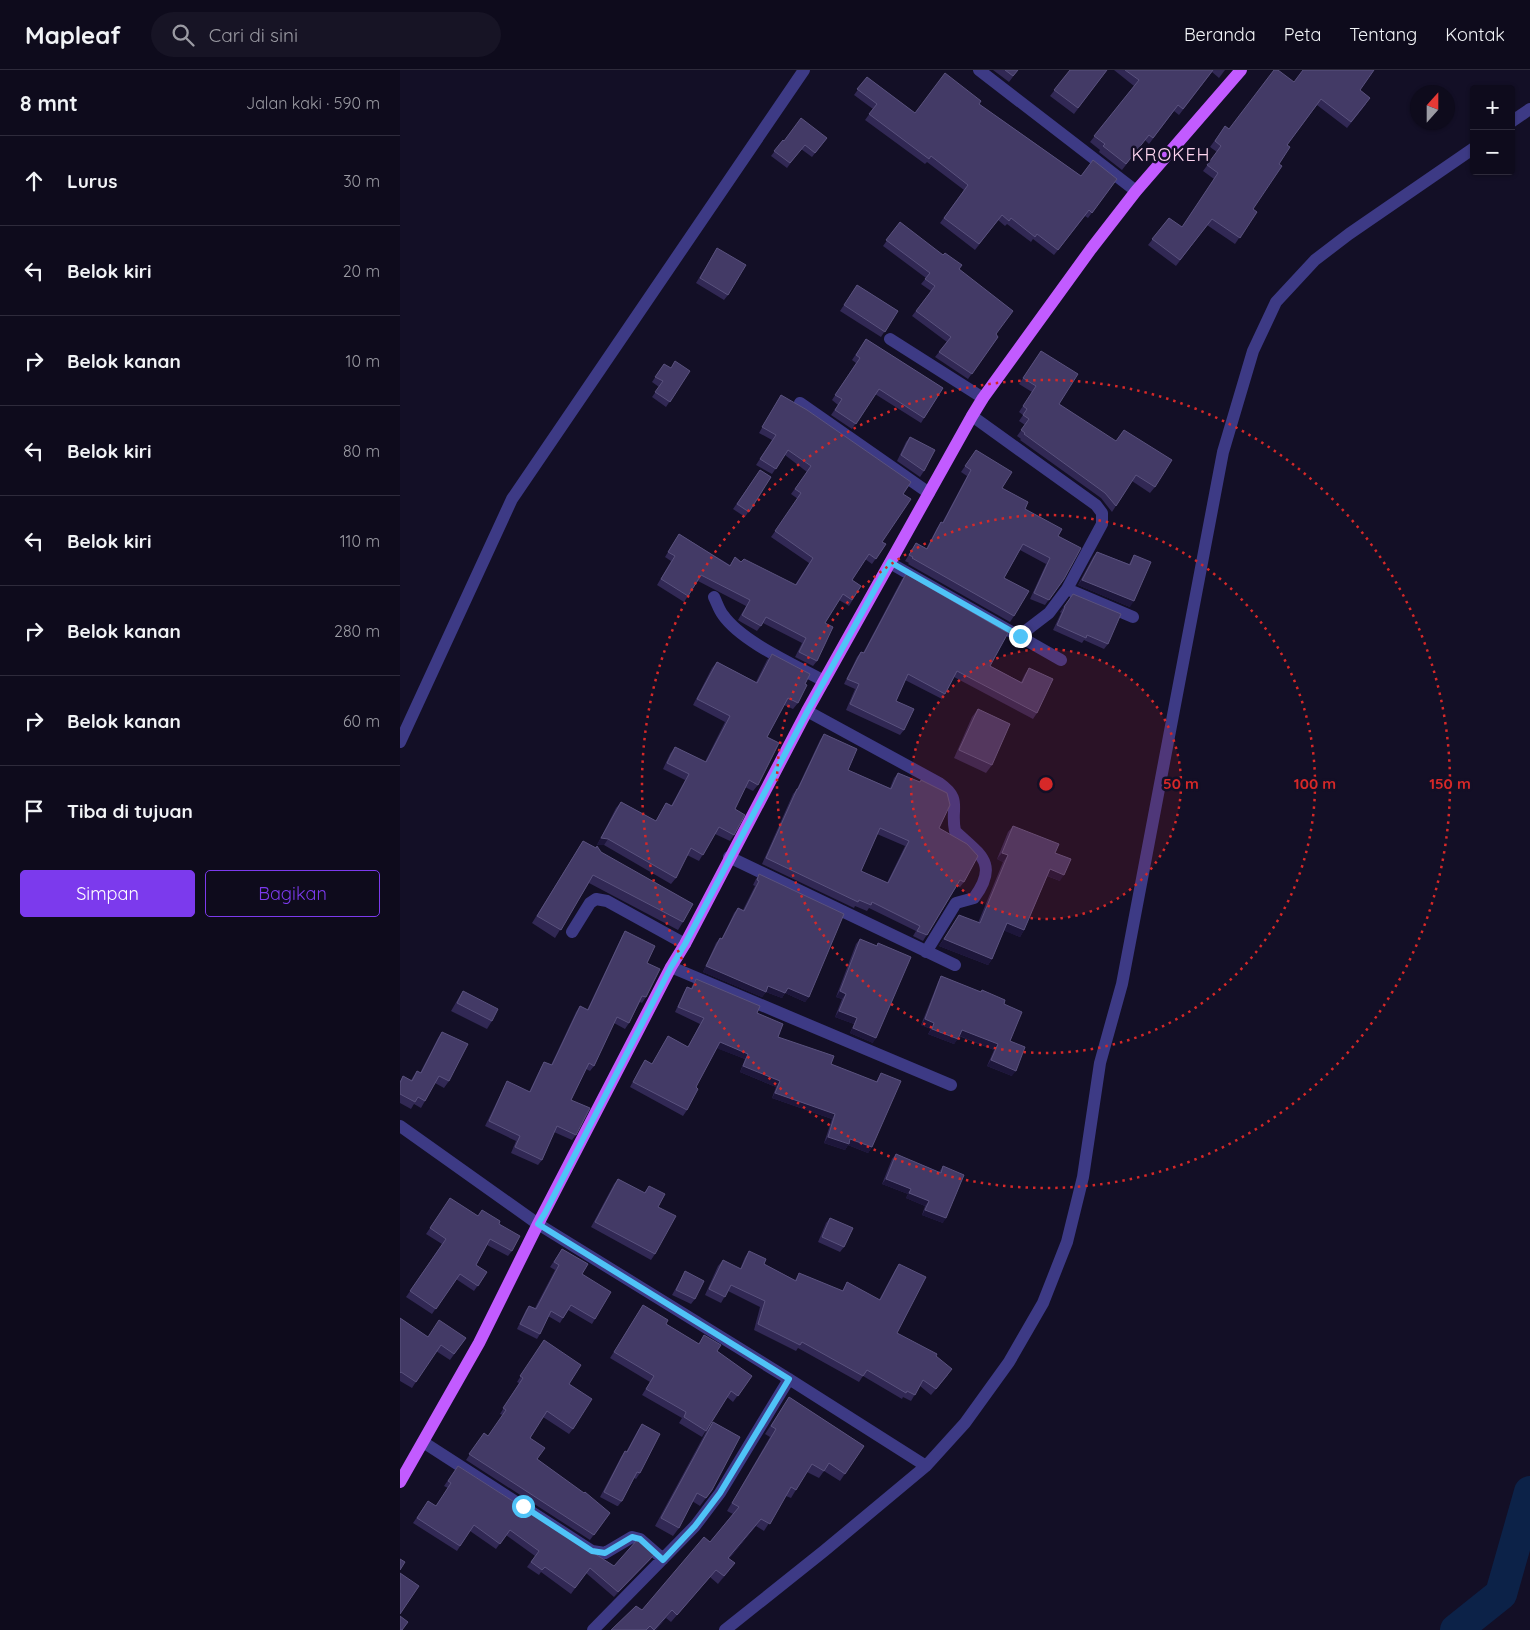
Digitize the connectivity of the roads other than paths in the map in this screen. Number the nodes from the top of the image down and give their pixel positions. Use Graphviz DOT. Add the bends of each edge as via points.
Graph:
graph roads {
  1 [pos="804,70"];
  2 [pos="979,70"];
  3 [pos="1241,70"];
  4 [pos="1530,110"];
  5 [pos="1515,119"];
  6 [pos="1470,151"];
  7 [pos="1136,191"];
  8 [pos="890,339"];
  9 [pos="983,398"];
  10 [pos="800,403"];
  11 [pos="972,416"];
  12 [pos="929,493"];
  13 [pos="890,562"];
  14 [pos="1067,589"];
  15 [pos="714,597"];
  16 [pos="1133,617"];
  17 [pos="1020,636"];
  18 [pos="1061,660"];
  19 [pos="824,681"];
  20 [pos="807,712"];
  21 [pos="400,742"];
  22 [pos="729,857"];
  23 [pos="572,932"];
  24 [pos="685,944"];
  25 [pos="926,952"];
  26 [pos="955,966"];
  27 [pos="671,967"];
  28 [pos="951,1084"];
  29 [pos="400,1126"];
  30 [pos="538,1224"];
  31 [pos="789,1379"];
  32 [pos="423,1442"];
  33 [pos="926,1466"];
  34 [pos="400,1482"];
  35 [pos="663,1560"];
  36 [pos="593,1630"];
  37 [pos="725,1630"];
  1 -- 21 [label="street" via="512,499"];
  2 -- 7 [label="street"];
  3 -- 7 [label="main road"];
  4 -- 5 [label="street"];
  6 -- 33 [label="street" via="1315,260 1276,302 1253,351 1223,452 1122,984 1100,1063 1083,1177 1067,1242 1043,1303 1010,1362 964,1423"];
  7 -- 9 [label="main road"];
  8 -- 9 [label="street"];
  9 -- 11 [label="main road"];
  10 -- 12 [label="street"];
  11 -- 12 [label="main road"];
  11 -- 14 [label="street" via="1096,505 1102,513 1102,524"];
  12 -- 13 [label="main road"];
  13 -- 17 [label="street"];
  13 -- 19 [label="main road"];
  14 -- 16 [label="street"];
  14 -- 17 [label="street" via="1050,614"];
  15 -- 19 [label="street" via="723,615 739,631"];
  17 -- 18 [label="street"];
  19 -- 20 [label="main road"];
  20 -- 22 [label="main road"];
  20 -- 25 [label="street" via="938,783 954,798 955,830 981,854 986,876 974,898 956,903"];
  22 -- 24 [label="main road" via="698,908"];
  22 -- 25 [label="street"];
  23 -- 24 [label="street" via="596,899 606,901"];
  24 -- 27 [label="main road"];
  25 -- 26 [label="street"];
  27 -- 28 [label="street"];
  27 -- 30 [label="main road"];
  29 -- 30 [label="street"];
  30 -- 31 [label="street"];
  30 -- 32 [label="main road" via="479,1343"];
  31 -- 33 [label="street"];
  31 -- 35 [label="street" via="720,1493"];
  32 -- 34 [label="main road"];
  32 -- 35 [label="street" via="592,1551 605,1553 632,1537 640,1539"];
  33 -- 37 [label="street"];
  35 -- 36 [label="street"];
}
